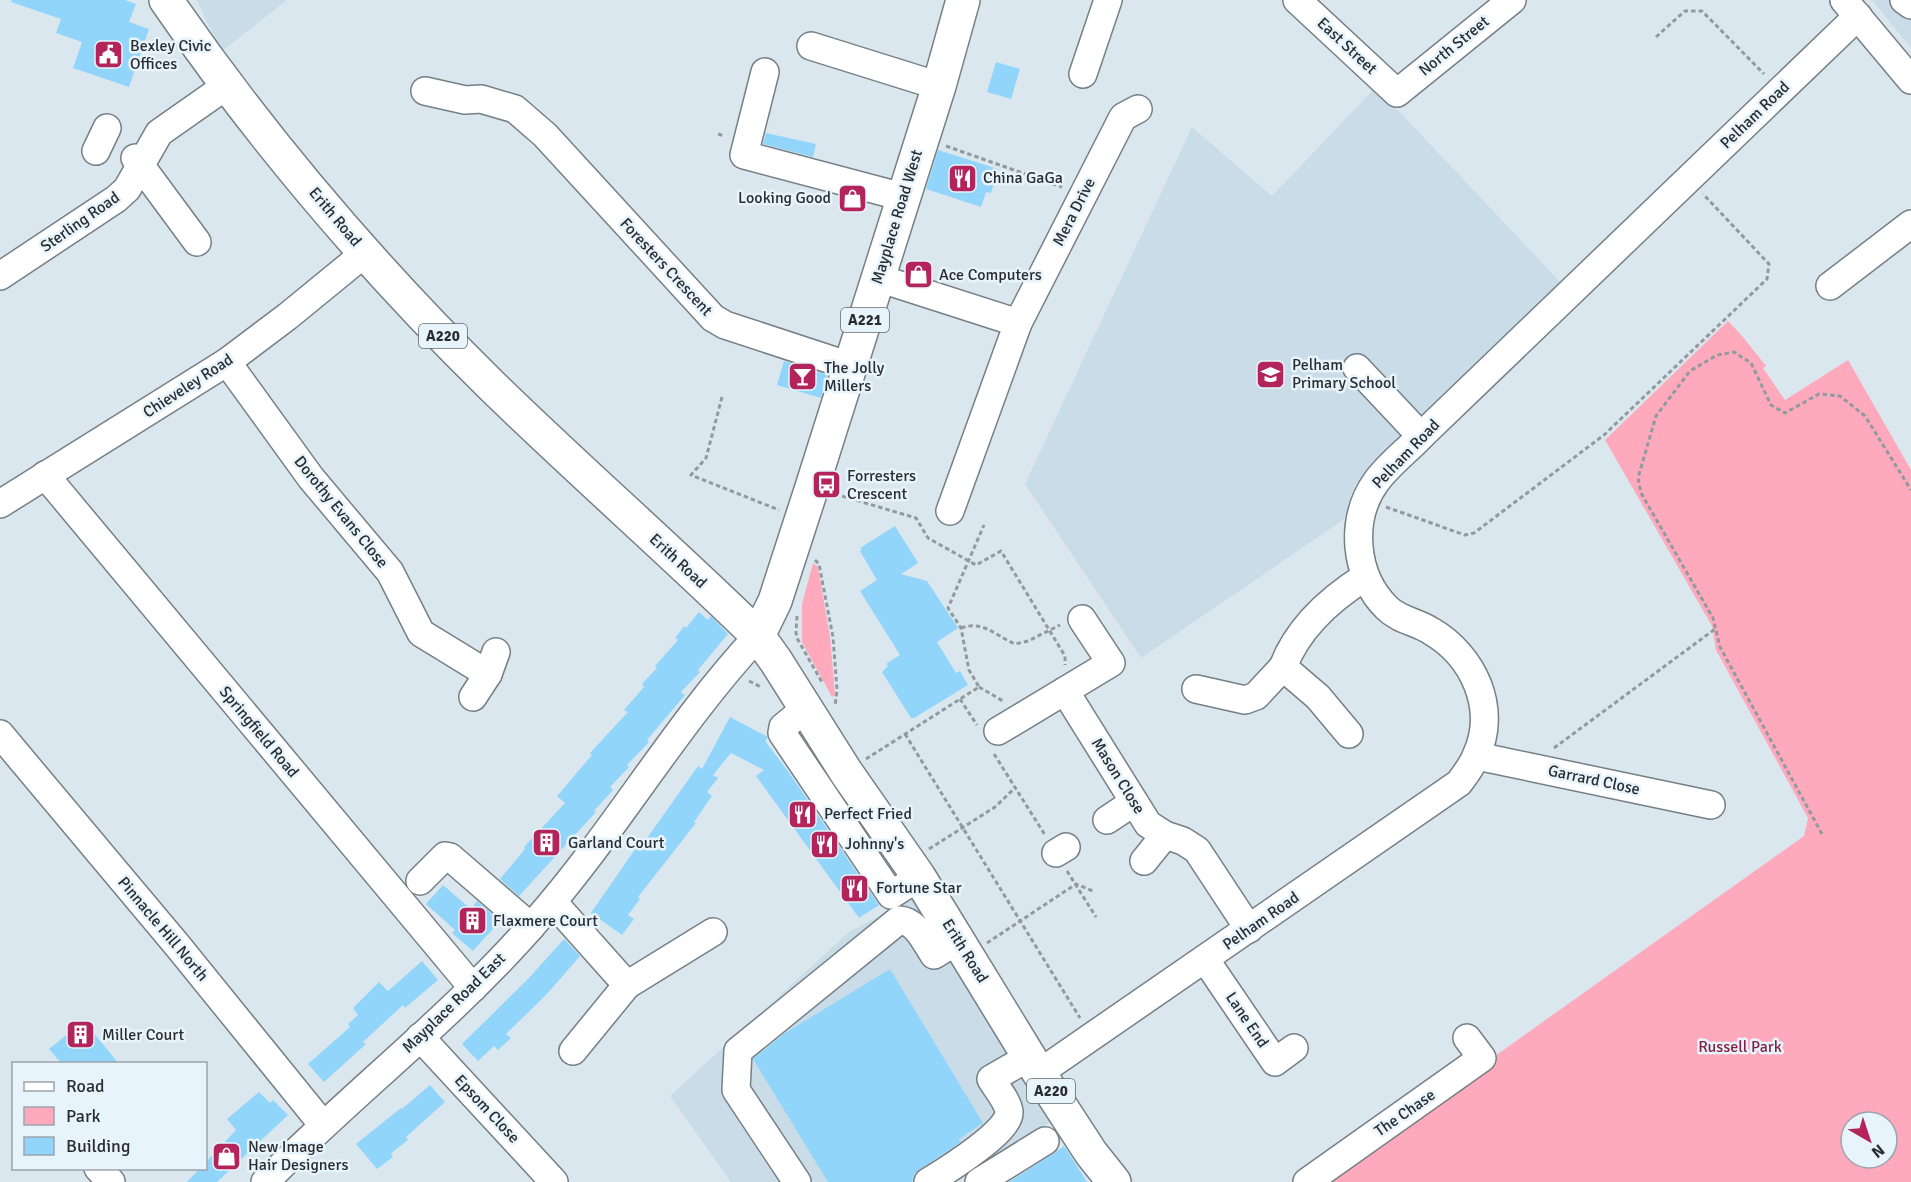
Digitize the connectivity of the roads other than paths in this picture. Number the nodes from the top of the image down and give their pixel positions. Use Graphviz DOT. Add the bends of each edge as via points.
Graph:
graph roads {
  1 [pos="166,0"];
  2 [pos="963,0"];
  3 [pos="1108,0"];
  4 [pos="1297,0"];
  5 [pos="1512,0"];
  6 [pos="1904,0"];
  7 [pos="1911,6"];
  8 [pos="1851,8"];
  9 [pos="811,46"];
  10 [pos="765,72"];
  11 [pos="1083,74"];
  12 [pos="1911,78"];
  13 [pos="226,86"];
  14 [pos="939,86"];
  15 [pos="425,91"];
  16 [pos="1397,93"];
  17 [pos="1138,109"];
  18 [pos="138,162"];
  19 [pos="903,197"];
  20 [pos="1911,224"];
  21 [pos="197,242"];
  22 [pos="365,253"];
  23 [pos="0,276"];
  24 [pos="878,278"];
  25 [pos="1830,286"];
  26 [pos="1018,323"];
  27 [pos="227,362"];
  28 [pos="850,366"];
  29 [pos="1357,368"];
  30 [pos="1421,436"];
  31 [pos="45,475"];
  32 [pos="0,504"];
  33 [pos="950,511"];
  34 [pos="1365,577"];
  35 [pos="1082,619"];
  36 [pos="758,636"];
  37 [pos="1283,667"];
  38 [pos="1196,689"];
  39 [pos="1065,691"];
  40 [pos="473,697"];
  41 [pos="825,703"];
  42 [pos="0,734"];
  43 [pos="1349,734"];
  44 [pos="990,736"];
  45 [pos="1477,756"];
  46 [pos="1134,802"];
  47 [pos="1711,805"];
  48 [pos="1107,820"];
  49 [pos="1165,835"];
  50 [pos="1144,861"];
  51 [pos="914,869"];
  52 [pos="420,881"];
  53 [pos="553,902"];
  54 [pos="531,927"];
  55 [pos="1249,929"];
  56 [pos="713,932"];
  57 [pos="963,947"];
  58 [pos="1205,959"];
  59 [pos="627,985"];
  60 [pos="473,988"];
  61 [pos="420,1037"];
  62 [pos="1467,1038"];
  63 [pos="1294,1048"];
  64 [pos="573,1051"];
  65 [pos="1034,1065"];
  66 [pos="323,1125"];
  67 [pos="1045,1141"];
  68 [pos="100,1170"];
  69 [pos="270,1180"];
  70 [pos="111,1182"];
  71 [pos="554,1182"];
  72 [pos="797,1182"];
  73 [pos="928,1182"];
  74 [pos="979,1182"];
  75 [pos="1114,1182"];
  76 [pos="1307,1182"];
  1 -- 13 [label="main road, Erith Road / A220"];
  2 -- 14 [label="main road, Mayplace Road West / A221"];
  3 -- 11 [label="street"];
  4 -- 16 [label="street, East Street"];
  5 -- 16 [label="street, North Street"];
  6 -- 7 [label="street"];
  8 -- 12 [label="street"];
  8 -- 30 [label="street, Pelham Road" via="1780,91"];
  9 -- 14 [label="street"];
  10 -- 19 [label="street" via="744,155"];
  13 -- 18 [label="street, Sterling Road" via="159,133"];
  13 -- 22 [label="main road, Erith Road / A220"];
  14 -- 19 [label="main road, Mayplace Road West / A221"];
  15 -- 28 [label="street, Foresters Crescent" via="465,100 481,99 515,109 545,135 713,318"];
  17 -- 26 [label="street, Mera Drive" via="1123,117"];
  18 -- 21 [label="street"];
  18 -- 23 [label="street, Sterling Road" via="127,189"];
  19 -- 24 [label="main road, Mayplace Road West / A221"];
  20 -- 25 [label="street"];
  22 -- 27 [label="street, Chieveley Road"];
  22 -- 36 [label="main road, Erith Road / A220" via="490,384"];
  24 -- 26 [label="street"];
  24 -- 28 [label="main road, Mayplace Road West / A221"];
  26 -- 33 [label="street, Mera Drive"];
  27 -- 31 [label="street, Chieveley Road"];
  27 -- 40 [label="street, Dorothy Evans Close" via="311,478 390,572 421,633 492,663"];
  28 -- 36 [label="main road, Mayplace Road West / A221" via="775,601"];
  29 -- 30 [label="street"];
  30 -- 34 [label="street, Pelham Road" via="1376,482 1366,500 1359,523 1358,550"];
  31 -- 32 [label="street, Chieveley Road"];
  31 -- 60 [label="street, Springfield Road"];
  34 -- 37 [label="street" via="1319,611 1290,648"];
  34 -- 45 [label="street, Pelham Road" via="1387,608 1430,630 1467,663 1482,699 1484,727"];
  35 -- 39 [label="street" via="1111,663"];
  36 -- 41 [label="main road, Erith Road / A220" via="776,661"];
  36 -- 53 [label="street, Mayplace Road East" via="711,689"];
  37 -- 38 [label="street" via="1256,696 1245,700"];
  37 -- 43 [label="street" via="1318,697"];
  39 -- 44 [label="street"];
  39 -- 46 [label="street, Mason Close"];
  41 -- 51 [label="main road, Erith Road / A220" via="846,772"];
  41 -- 51 [label="street" via="783,727 782,733 891,895"];
  42 -- 66 [label="street, Pinnacle Hill North"];
  45 -- 47 [label="street, Garrard Close"];
  45 -- 55 [label="street, Pelham Road" via="1459,783"];
  46 -- 48 [label="street"];
  46 -- 49 [label="street, Mason Close" via="1148,824"];
  49 -- 50 [label="street"];
  49 -- 55 [label="street, Mason Close" via="1197,850"];
  51 -- 57 [label="main road, Erith Road / A220"];
  52 -- 54 [label="street" via="445,856 450,857"];
  53 -- 54 [label="street, Mayplace Road East"];
  53 -- 59 [label="street"];
  54 -- 60 [label="street, Mayplace Road East"];
  55 -- 58 [label="street, Pelham Road"];
  56 -- 59 [label="street"];
  57 -- 65 [label="main road, Erith Road / A220"];
  57 -- 72 [label="street" via="934,955 916,928 899,920 738,1051 736,1090"];
  58 -- 63 [label="street, Lane End" via="1275,1062"];
  58 -- 65 [label="street, Pelham Road" via="1091,1037"];
  59 -- 64 [label="street"];
  60 -- 61 [label="street, Mayplace Road East"];
  61 -- 66 [label="street, Mayplace Road East"];
  61 -- 71 [label="street, Epsom Close"];
  62 -- 76 [label="street, The Chase" via="1482,1058"];
  65 -- 73 [label="street, Pelham Road" via="991,1079 1007,1107 1007,1121 974,1153"];
  65 -- 75 [label="main road, Erith Road / A220"];
  66 -- 69 [label="street, Mayplace Road East"];
  67 -- 74 [label="street"];
  68 -- 70 [label="street"];
}
